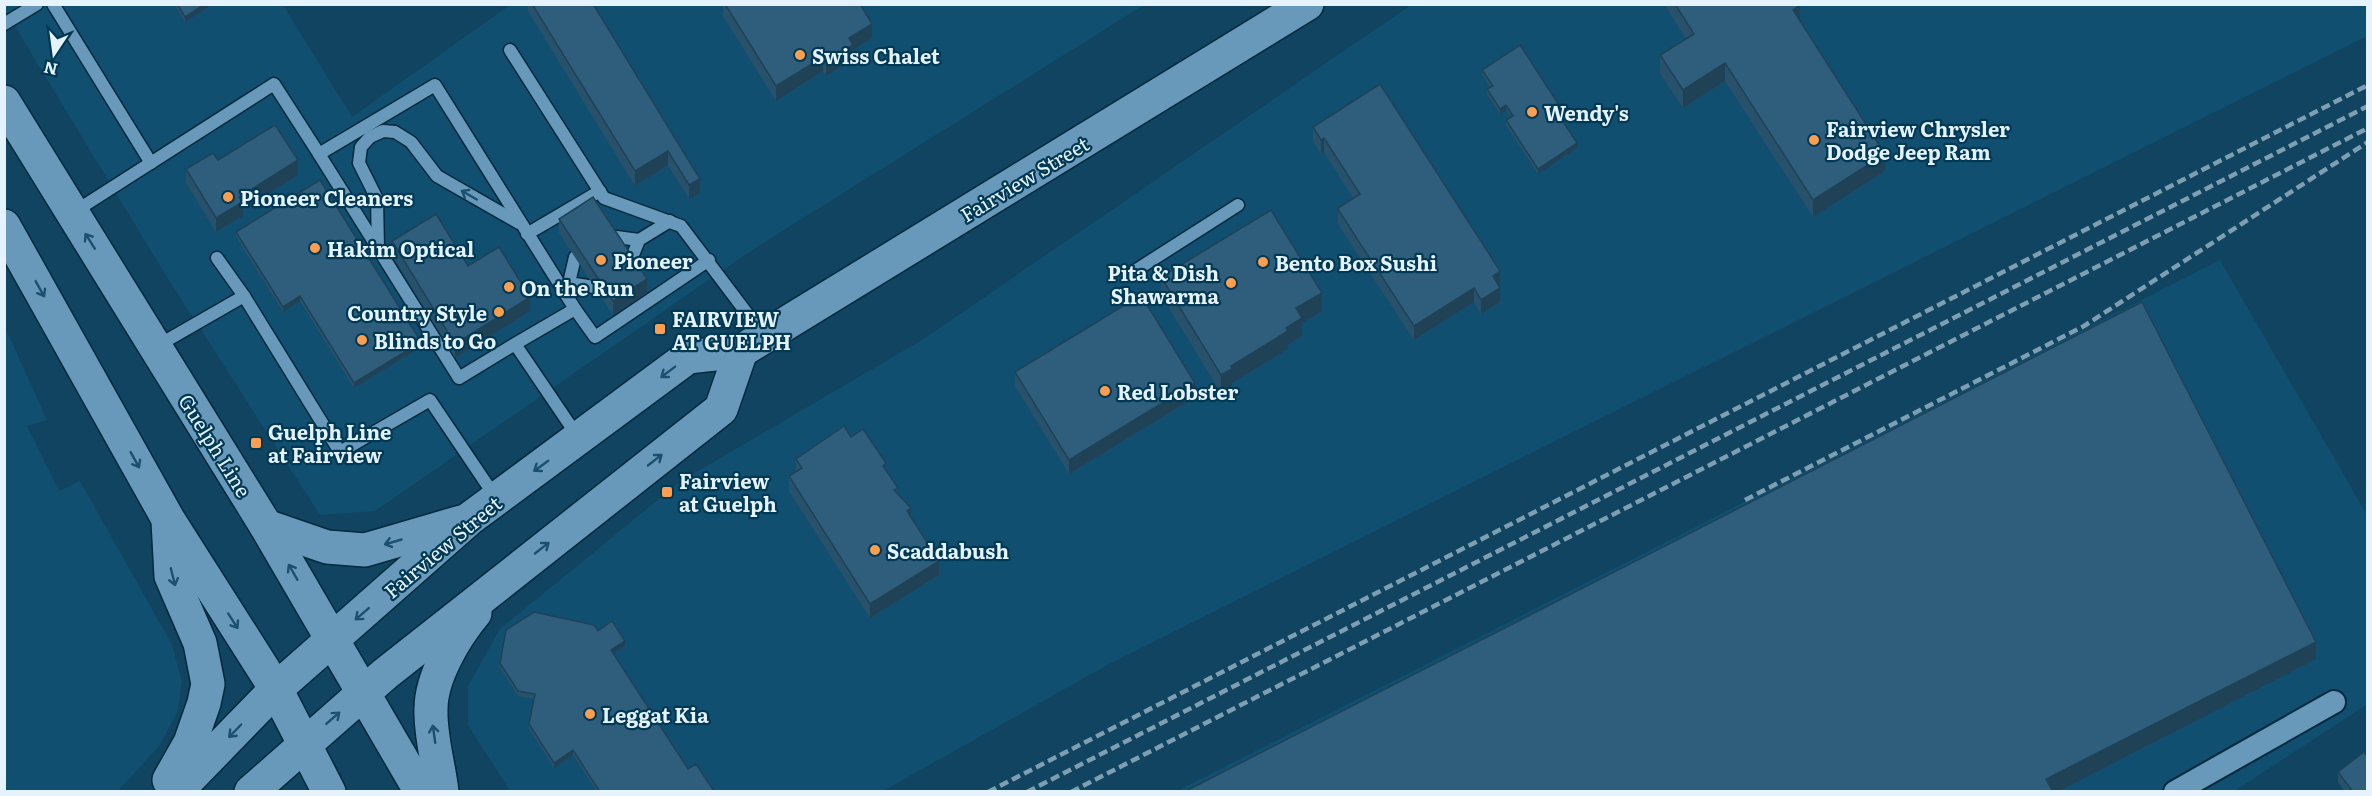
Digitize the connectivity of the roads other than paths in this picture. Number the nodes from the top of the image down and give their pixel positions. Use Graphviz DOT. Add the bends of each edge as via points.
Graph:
graph roads {
  1 [pos="36,4"];
  2 [pos="53,4"];
  3 [pos="1306,4"];
  4 [pos="4,24"];
  5 [pos="510,50"];
  6 [pos="4,102"];
  7 [pos="319,154"];
  8 [pos="151,163"];
  9 [pos="600,190"];
  10 [pos="1238,205"];
  11 [pos="73,213"];
  12 [pos="670,221"];
  13 [pos="4,226"];
  14 [pos="524,229"];
  15 [pos="609,236"];
  16 [pos="639,240"];
  17 [pos="378,249"];
  18 [pos="575,257"];
  19 [pos="217,258"];
  20 [pos="709,260"];
  21 [pos="629,265"];
  22 [pos="1130,274"];
  23 [pos="565,285"];
  24 [pos="594,287"];
  25 [pos="244,296"];
  26 [pos="575,309"];
  27 [pos="515,344"];
  28 [pos="753,344"];
  29 [pos="155,347"];
  30 [pos="579,438"];
  31 [pos="497,499"];
  32 [pos="168,519"];
  33 [pos="469,519"];
  34 [pos="266,526"];
  35 [pos="496,584"];
  36 [pos="333,641"];
  37 [pos="276,689"];
  38 [pos="362,693"];
  39 [pos="2334,702"];
  40 [pos="304,743"];
  41 [pos="164,792"];
  42 [pos="176,792"];
  43 [pos="251,792"];
  44 [pos="329,792"];
  45 [pos="422,792"];
  46 [pos="442,792"];
  47 [pos="2175,792"];
  1 -- 4 [label="lane"];
  2 -- 8 [label="lane"];
  3 -- 28 [label="main road, Fairview Street"];
  5 -- 9 [label="lane"];
  6 -- 11 [label="main road, Guelph Line"];
  7 -- 8 [label="lane" via="274,84"];
  7 -- 14 [label="lane" via="435,85"];
  7 -- 17 [label="lane"];
  8 -- 11 [label="lane"];
  9 -- 12 [label="lane" via="604,198"];
  9 -- 14 [label="lane"];
  10 -- 22 [label="lane"];
  29 -- 11 [label="main road, Guelph Line, one-way"];
  12 -- 16 [label="lane"];
  12 -- 20 [label="lane" via="681,226"];
  13 -- 32 [label="main road, one-way"];
  14 -- 17 [label="lane, one-way" via="437,176 411,141 395,132 383,131 361,147 359,163 378,198"];
  14 -- 23 [label="lane"];
  15 -- 16 [label="lane"];
  16 -- 21 [label="lane"];
  17 -- 27 [label="lane" via="459,378"];
  18 -- 23 [label="lane"];
  19 -- 25 [label="lane"];
  20 -- 26 [label="lane" via="595,337"];
  20 -- 28 [label="lane"];
  23 -- 24 [label="lane"];
  23 -- 26 [label="lane"];
  25 -- 29 [label="lane"];
  25 -- 31 [label="lane" via="340,452 430,400"];
  26 -- 27 [label="lane"];
  27 -- 30 [label="lane"];
  28 -- 30 [label="main road, Fairview Street, one-way" via="688,357"];
  35 -- 28 [label="main road, one-way" via="721,409"];
  29 -- 34 [label="main road, Guelph Line"];
  30 -- 31 [label="main road, Fairview Street, one-way"];
  31 -- 33 [label="main road, Fairview Street"];
  32 -- 37 [label="main road, one-way"];
  32 -- 41 [label="main road, one-way" via="171,576 200,643 208,684 190,743"];
  33 -- 34 [label="main road, one-way" via="365,550 327,547"];
  33 -- 36 [label="main road, Fairview Street, one-way"];
  36 -- 34 [label="main road, Guelph Line, one-way"];
  35 -- 38 [label="main road"];
  46 -- 35 [label="main road, one-way" via="431,708 443,663 463,627"];
  36 -- 37 [label="main road, Fairview Street"];
  36 -- 38 [label="main road, Guelph Line"];
  37 -- 40 [label="main road"];
  37 -- 42 [label="main road, Fairview Street, one-way"];
  40 -- 38 [label="main road, one-way"];
  38 -- 45 [label="main road, Guelph Line"];
  39 -- 47 [label="street"];
  40 -- 43 [label="main road"];
  40 -- 44 [label="main road"];
}
